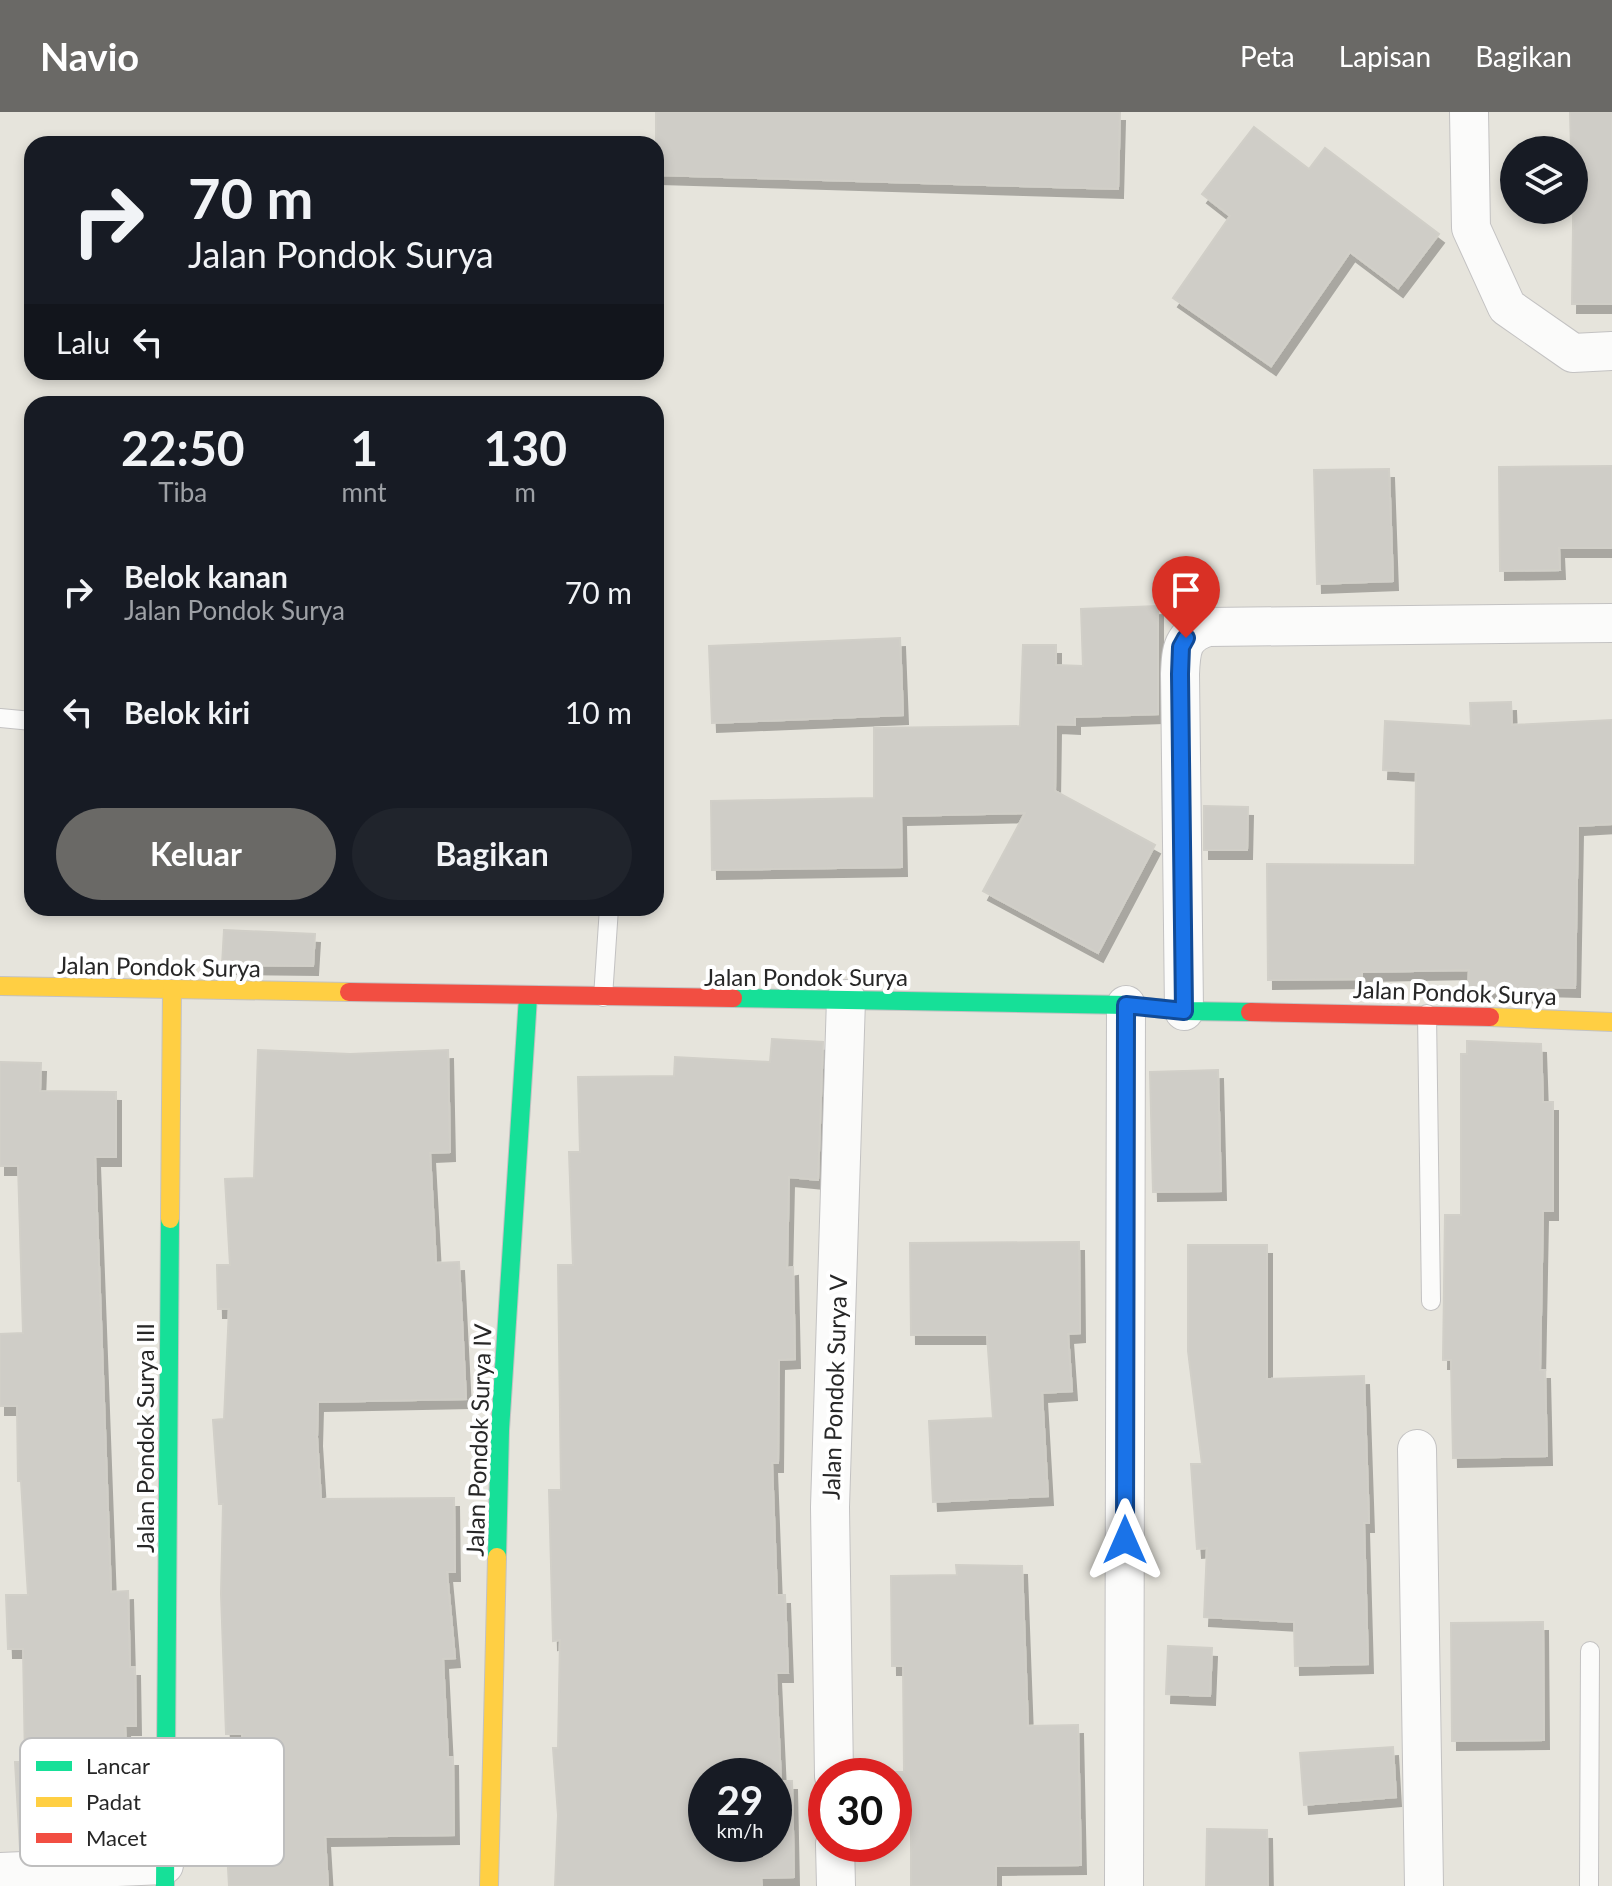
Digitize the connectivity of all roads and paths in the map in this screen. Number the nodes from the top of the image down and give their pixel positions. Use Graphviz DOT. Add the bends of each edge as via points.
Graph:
graph roads {
  1 [pos="1469,112"];
  2 [pos="1612,351"];
  3 [pos="1612,623"];
  4 [pos="0,718"];
  5 [pos="24,720"];
  6 [pos="608,916"];
  7 [pos="0,986"];
  8 [pos="172,990"];
  9 [pos="528,997"];
  10 [pos="603,999"];
  11 [pos="846,999"];
  12 [pos="1126,1005"];
  13 [pos="1184,1011"];
  14 [pos="1427,1014"];
  15 [pos="1612,1022"];
  16 [pos="1431,1301"];
  17 [pos="1417,1449"];
  18 [pos="1590,1651"];
  19 [pos="165,1738"];
  20 [pos="834,1758"];
  21 [pos="835,1862"];
  22 [pos="0,1872"];
  23 [pos="164,1876"];
  24 [pos="489,1886"];
  25 [pos="836,1886"];
  26 [pos="1124,1886"];
  27 [pos="1424,1886"];
  28 [pos="1589,1886"];
  1 -- 2 [label="street" via="1471,228 1507,307 1573,353"];
  3 -- 13 [label="street" via="1208,627 1186,638 1180,674"];
  4 -- 5 [label="lane"];
  6 -- 10 [label="lane"];
  7 -- 8 [label="street, Jalan Pondok Surya"];
  8 -- 9 [label="street, Jalan Pondok Surya"];
  8 -- 19 [label="street, Jalan Pondok Surya III"];
  9 -- 10 [label="street, Jalan Pondok Surya"];
  9 -- 24 [label="street, Jalan Pondok Surya IV" via="500,1430"];
  10 -- 11 [label="street, Jalan Pondok Surya"];
  11 -- 12 [label="street, Jalan Pondok Surya"];
  11 -- 20 [label="street, Jalan Pondok Surya V" via="830,1507"];
  12 -- 13 [label="street, Jalan Pondok Surya"];
  12 -- 26 [label="street"];
  13 -- 14 [label="street, Jalan Pondok Surya"];
  14 -- 15 [label="street, Jalan Pondok Surya"];
  14 -- 16 [label="lane"];
  17 -- 27 [label="street"];
  18 -- 28 [label="lane"];
  21 -- 25 [label="street"];
  22 -- 23 [label="street"];
}
